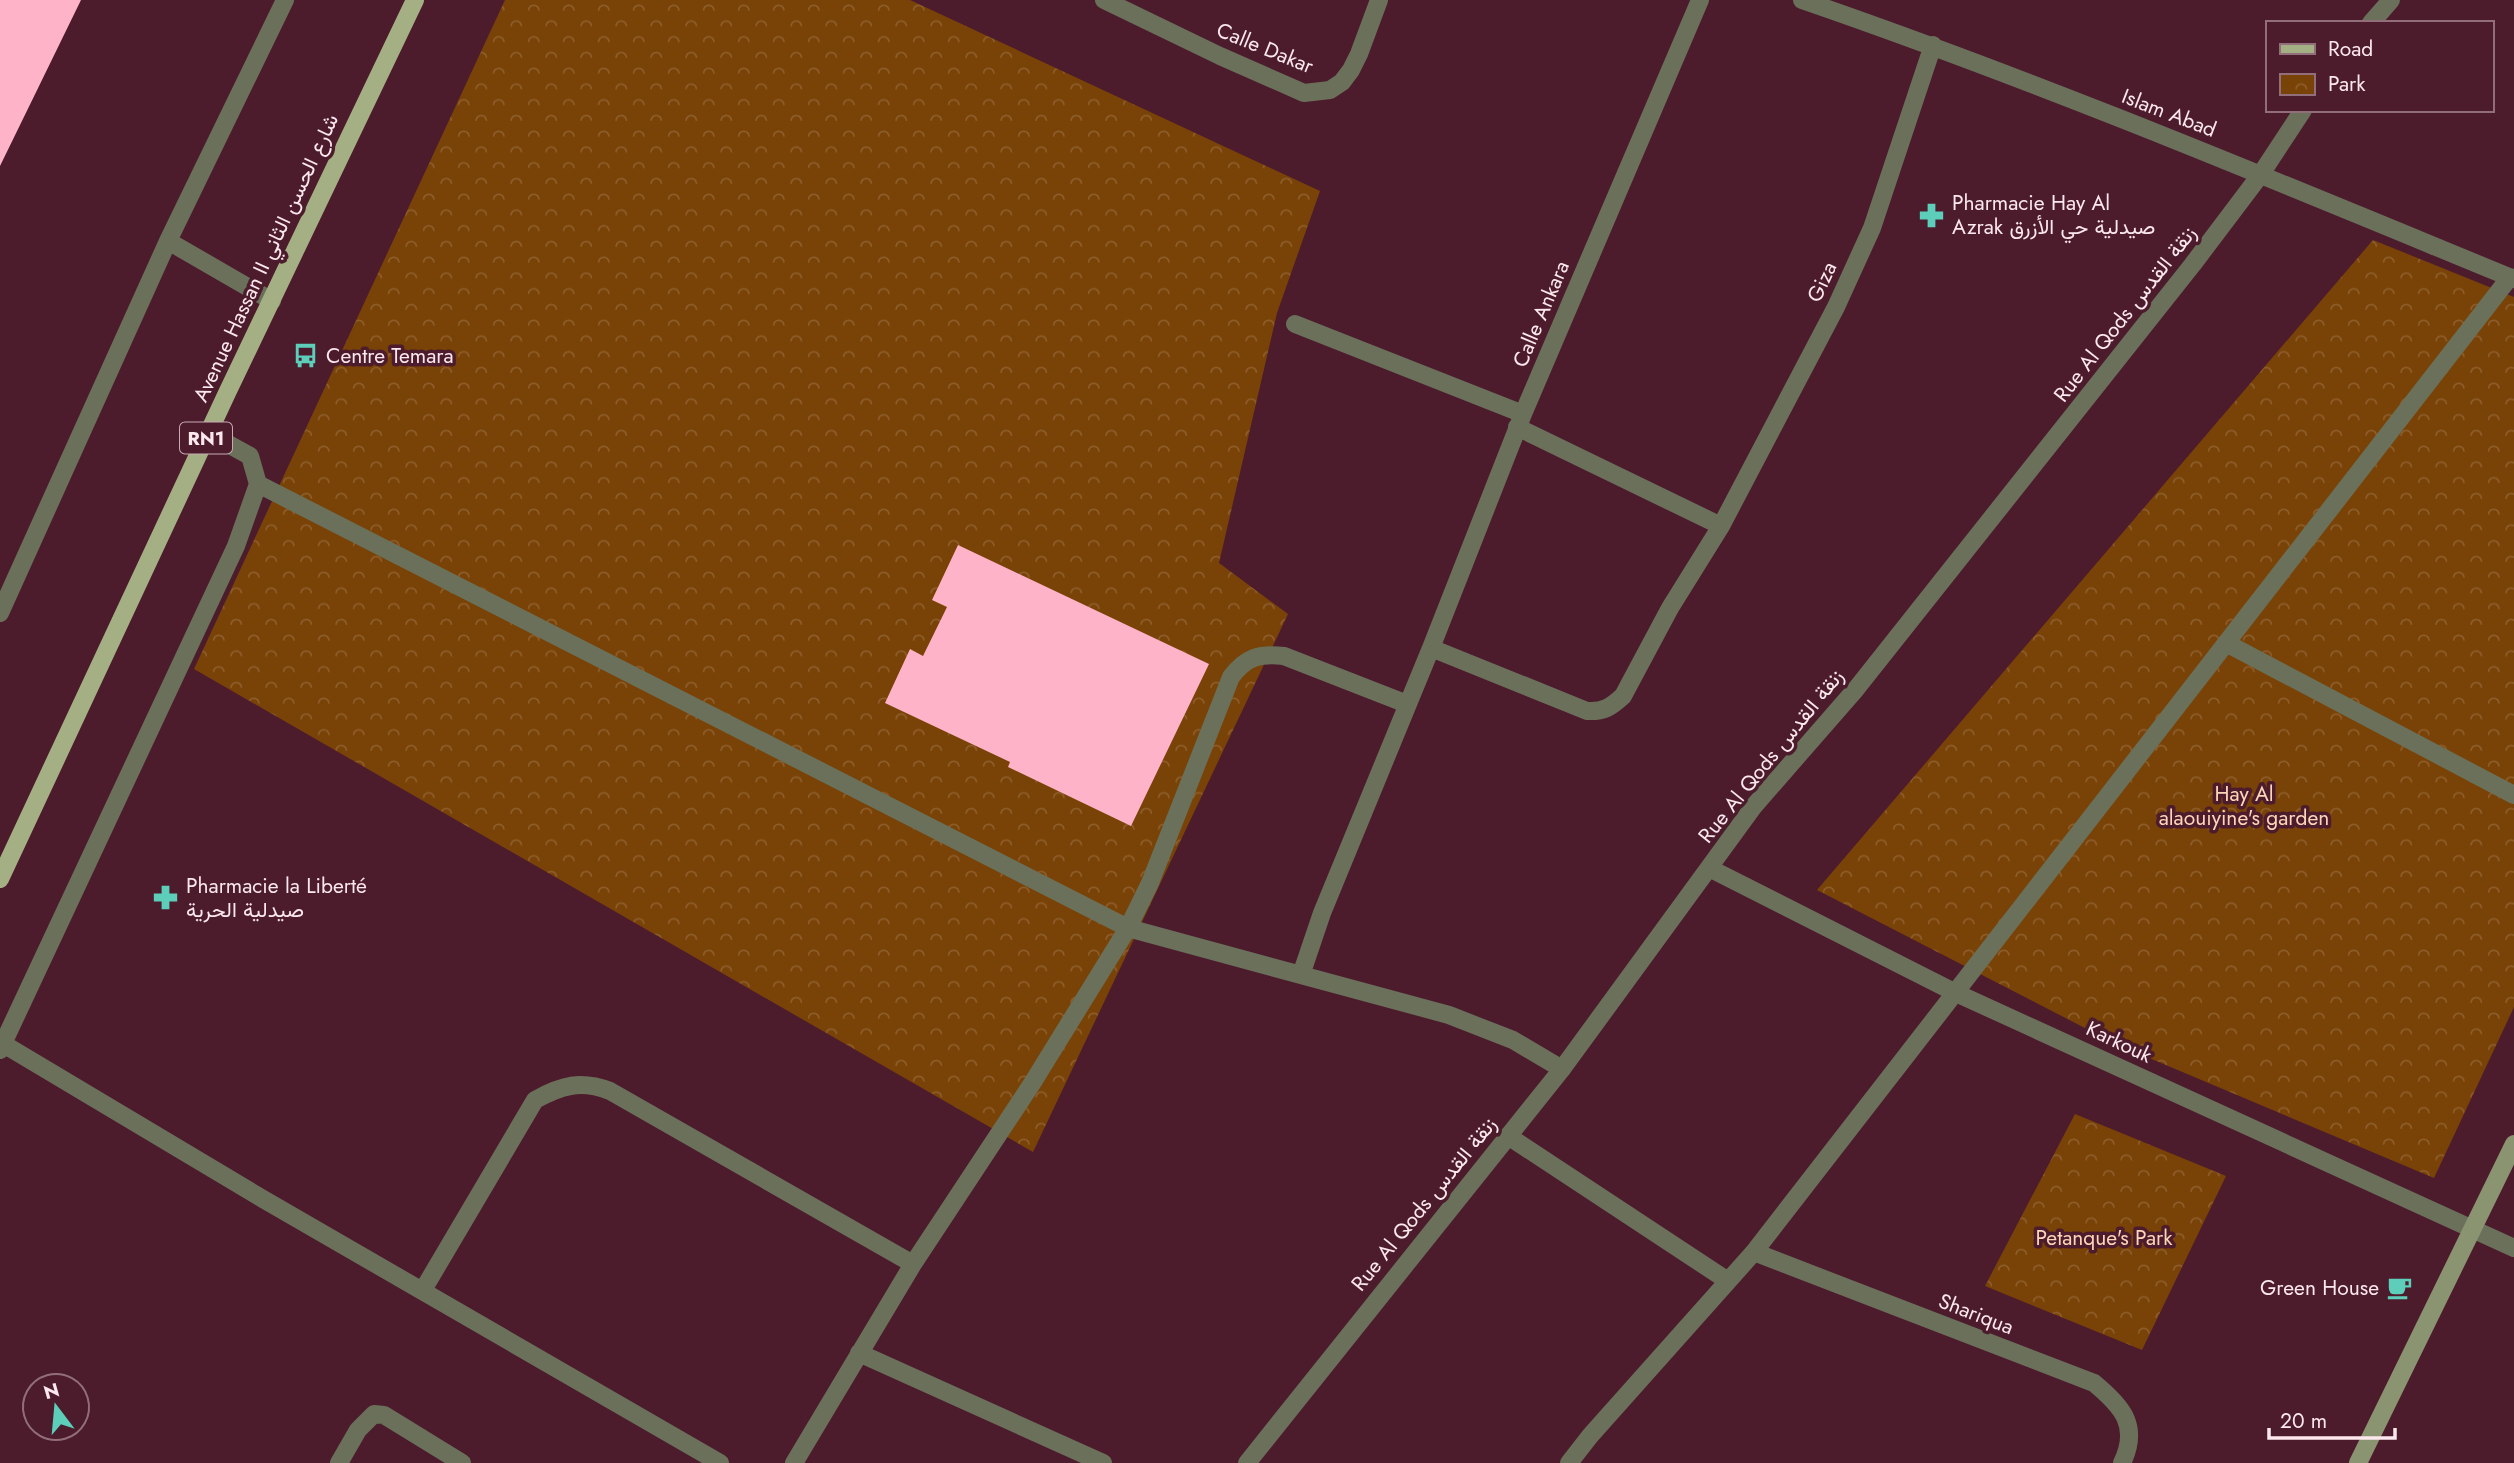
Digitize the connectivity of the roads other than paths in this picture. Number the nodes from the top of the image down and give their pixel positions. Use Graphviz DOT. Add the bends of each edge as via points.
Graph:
graph roads {
  1 [pos="285,0"];
  2 [pos="415,0"];
  3 [pos="1104,0"];
  4 [pos="1379,0"];
  5 [pos="1700,0"];
  6 [pos="1802,0"];
  7 [pos="2391,0"];
  8 [pos="2373,21"];
  9 [pos="1933,45"];
  10 [pos="2302,112"];
  11 [pos="2261,174"];
  12 [pos="168,241"];
  13 [pos="2512,278"];
  14 [pos="272,301"];
  15 [pos="1295,324"];
  16 [pos="1520,421"];
  17 [pos="208,433"];
  18 [pos="258,484"];
  19 [pos="1721,526"];
  20 [pos="0,613"];
  21 [pos="2226,643"];
  22 [pos="1431,648"];
  23 [pos="1407,704"];
  24 [pos="2514,795"];
  25 [pos="1709,868"];
  26 [pos="0,879"];
  27 [pos="1128,928"];
  28 [pos="1301,975"];
  29 [pos="1956,993"];
  30 [pos="1,1046"];
  31 [pos="1562,1069"];
  32 [pos="1508,1136"];
  33 [pos="2514,1144"];
  34 [pos="2474,1229"];
  35 [pos="2514,1248"];
  36 [pos="1754,1252"];
  37 [pos="913,1264"];
  38 [pos="1728,1281"];
  39 [pos="423,1290"];
  40 [pos="859,1353"];
  41 [pos="339,1463"];
  42 [pos="462,1463"];
  43 [pos="720,1463"];
  44 [pos="794,1463"];
  45 [pos="1102,1463"];
  46 [pos="1247,1463"];
  47 [pos="1569,1463"];
  48 [pos="2122,1463"];
  49 [pos="2358,1463"];
  1 -- 12 [label="street"];
  2 -- 14 [label="main road, Avenue Hassan II شارع الحسن الثاني / RN1"];
  3 -- 4 [label="street, Calle Dakar" via="1304,93 1330,90 1342,82 1359,54"];
  5 -- 16 [label="street, Calle Ankara"];
  6 -- 9 [label="street, Islam Abad"];
  7 -- 8 [label="street"];
  9 -- 11 [label="street, Islam Abad"];
  9 -- 19 [label="street, Giza" via="1872,228 1836,307"];
  10 -- 11 [label="street, Rue Al Qods زنقة القدس"];
  11 -- 13 [label="street, Islam Abad"];
  11 -- 25 [label="street, Rue Al Qods زنقة القدس" via="2042,457 1856,689 1754,806"];
  12 -- 14 [label="street"];
  12 -- 20 [label="street"];
  13 -- 21 [label="street"];
  14 -- 17 [label="main road, Avenue Hassan II شارع الحسن الثاني / RN1"];
  15 -- 16 [label="street"];
  16 -- 19 [label="street"];
  16 -- 22 [label="street, Calle Ankara"];
  17 -- 18 [label="street" via="250,456"];
  17 -- 26 [label="main road, Avenue Hassan II شارع الحسن الثاني / RN1"];
  18 -- 27 [label="street"];
  18 -- 30 [label="street" via="236,546"];
  19 -- 22 [label="street, Giza" via="1623,696 1612,707 1587,711"];
  21 -- 24 [label="street"];
  21 -- 29 [label="street"];
  22 -- 23 [label="street, Calle Ankara"];
  23 -- 27 [label="street" via="1284,656 1253,657 1240,665 1231,677"];
  23 -- 28 [label="street, Calle Ankara"];
  25 -- 29 [label="street, Karkouk"];
  25 -- 31 [label="street, Rue Al Qods زنقة القدس"];
  27 -- 28 [label="street"];
  27 -- 37 [label="street"];
  28 -- 31 [label="street" via="1449,1015 1513,1040"];
  29 -- 34 [label="street, Karkouk"];
  29 -- 36 [label="street"];
  30 -- 39 [label="street"];
  31 -- 32 [label="street, Rue Al Qods زنقة القدس"];
  32 -- 38 [label="street"];
  32 -- 46 [label="street, Rue Al Qods زنقة القدس"];
  33 -- 34 [label="main road"];
  34 -- 35 [label="street, Karkouk"];
  34 -- 49 [label="main road"];
  36 -- 38 [label="street"];
  36 -- 48 [label="street, Shariqua" via="2094,1383 2117,1402 2128,1422 2129,1449"];
  37 -- 39 [label="street" via="610,1091 575,1085 536,1100"];
  37 -- 40 [label="street"];
  38 -- 47 [label="street"];
  39 -- 43 [label="street"];
  40 -- 44 [label="street"];
  40 -- 45 [label="street"];
  41 -- 42 [label="street" via="358,1430 374,1414 384,1415"];
}
